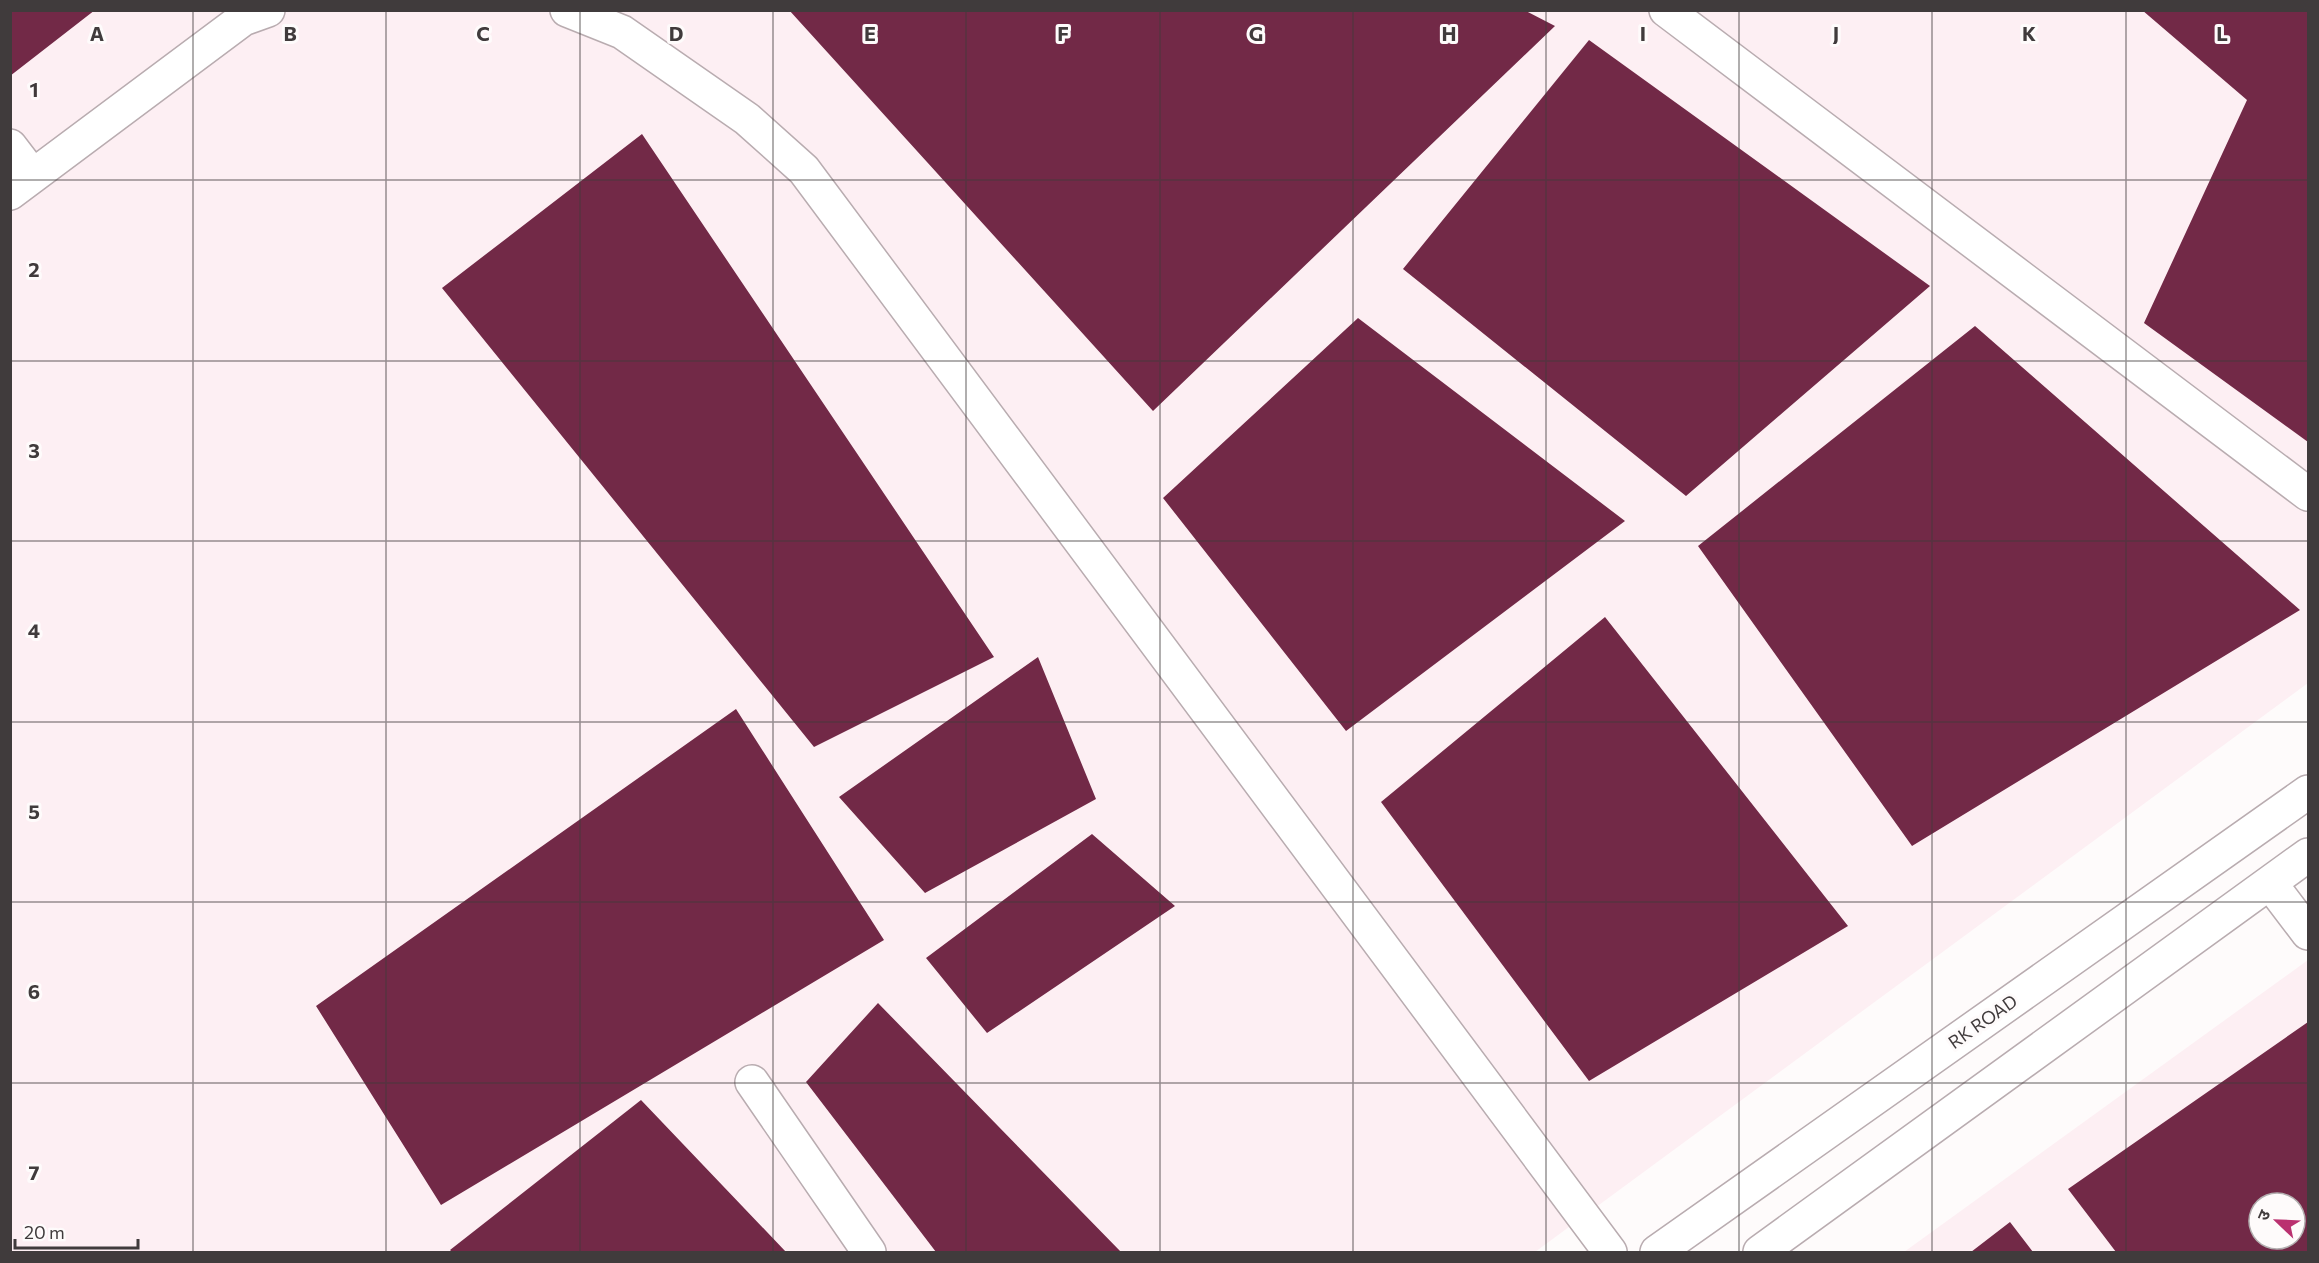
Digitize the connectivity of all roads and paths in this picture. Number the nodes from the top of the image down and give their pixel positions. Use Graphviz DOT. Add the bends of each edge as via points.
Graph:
graph roads {
  1 [pos="268,10"];
  2 [pos="567,10"];
  3 [pos="1666,10"];
  4 [pos="10,146"];
  5 [pos="22,184"];
  6 [pos="2308,494"];
  7 [pos="2308,792"];
  8 [pos="2308,855"];
  9 [pos="2270,883"];
  10 [pos="2308,933"];
  11 [pos="752,1082"];
  12 [pos="869,1252"];
  13 [pos="1610,1252"];
  14 [pos="1657,1252"];
  15 [pos="1760,1252"];
  1 -- 5 [label="street" via="243,19"];
  2 -- 13 [label="street" via="622,32 747,119 804,170"];
  3 -- 6 [label="street"];
  4 -- 5 [label="street"];
  7 -- 14 [label="street, RK ROAD"];
  8 -- 9 [label="street"];
  9 -- 10 [label="street"];
  9 -- 15 [label="street"];
  11 -- 12 [label="street"];
}
